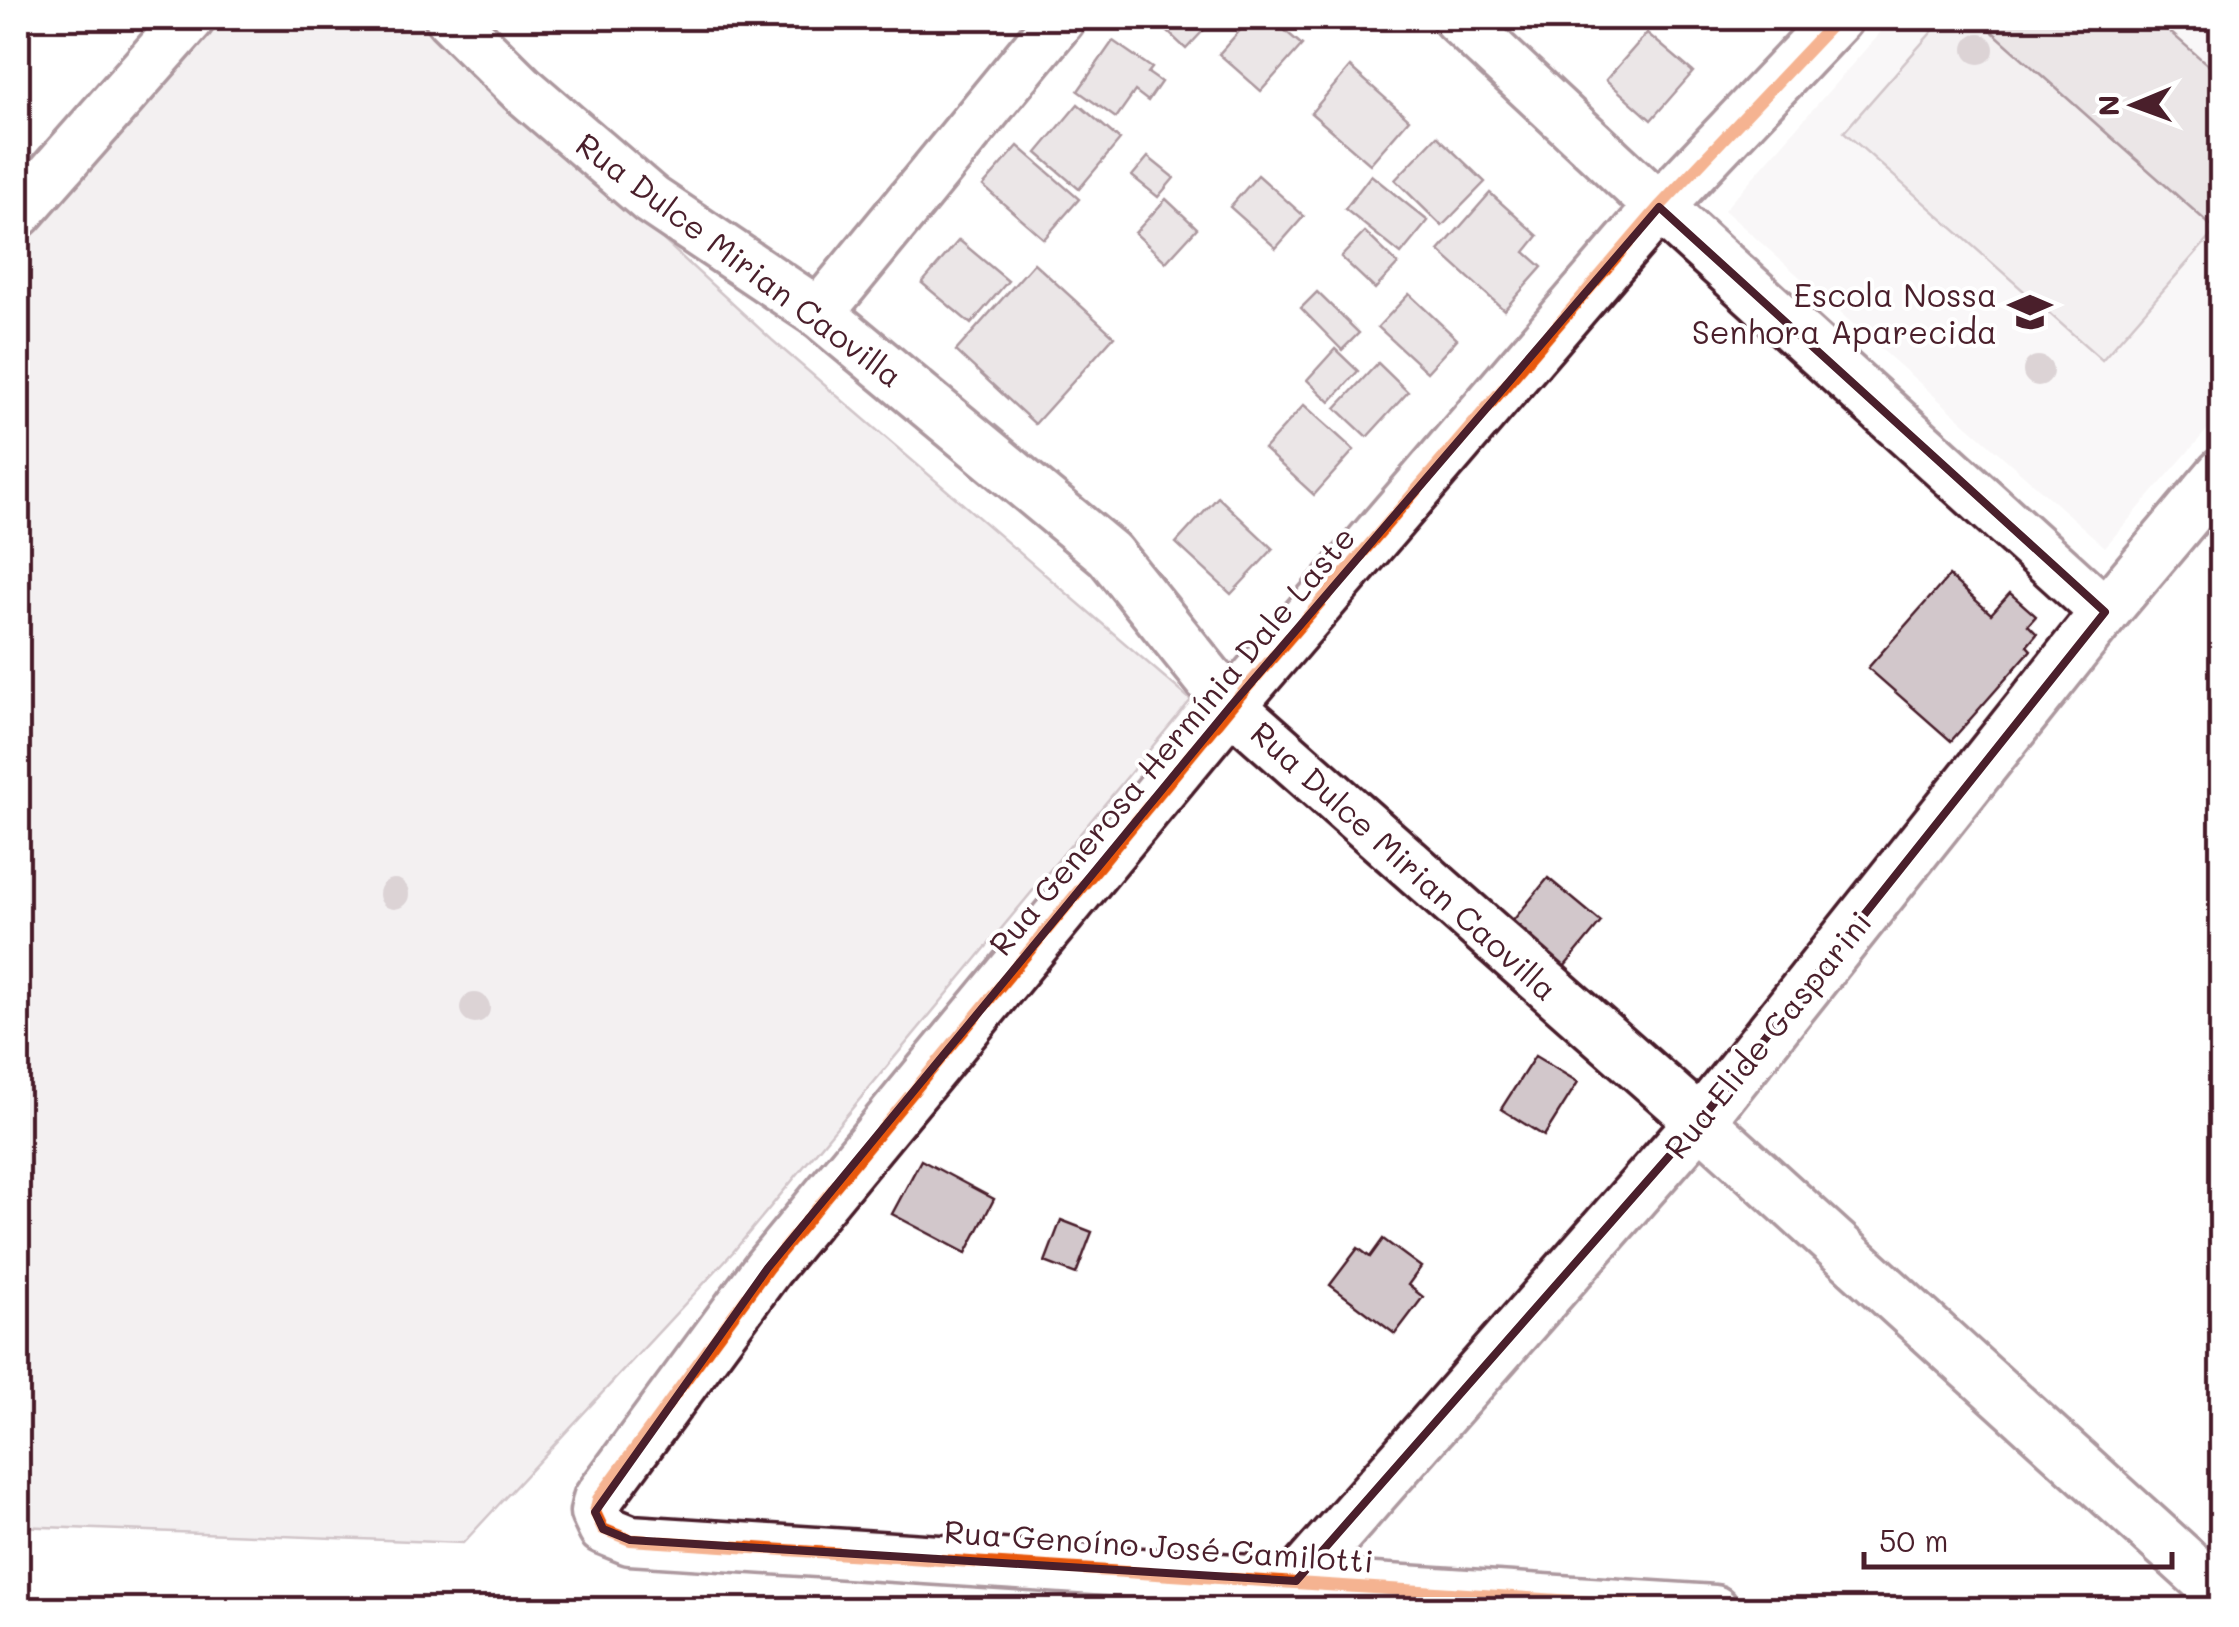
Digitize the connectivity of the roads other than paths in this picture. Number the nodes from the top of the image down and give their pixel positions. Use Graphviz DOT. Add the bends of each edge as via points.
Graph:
graph roads {
  1 [pos="190,18"];
  2 [pos="450,18"];
  3 [pos="1062,18"];
  4 [pos="1458,18"];
  5 [pos="1838,18"];
  6 [pos="1659,207"];
  7 [pos="18,213"];
  8 [pos="819,313"];
  9 [pos="2222,473"];
  10 [pos="2105,612"];
  11 [pos="1231,706"];
  12 [pos="1700,1121"];
  13 [pos="602,1529"];
  14 [pos="1296,1581"];
  15 [pos="2222,1594"];
  16 [pos="1714,1610"];
  1 -- 7 [label="street"];
  2 -- 8 [label="street, Rua Dulce Mirian Caovilla" via="651,200"];
  3 -- 8 [label="street"];
  4 -- 6 [label="street"];
  5 -- 6 [label="street, Rua Generosa Hermínia Dale Laste"];
  6 -- 10 [label="street"];
  6 -- 11 [label="street, Rua Generosa Hermínia Dale Laste"];
  8 -- 11 [label="street, Rua Dulce Mirian Caovilla" via="1109,554"];
  9 -- 10 [label="street, Rua Elide Gasparini"];
  10 -- 12 [label="street, Rua Elide Gasparini"];
  11 -- 12 [label="street, Rua Dulce Mirian Caovilla"];
  11 -- 13 [label="street, Rua Generosa Hermínia Dale Laste" via="768,1268 598,1499"];
  12 -- 14 [label="street, Rua Elide Gasparini"];
  12 -- 15 [label="street, Rua Dulce Mirian Caovilla"];
  13 -- 14 [label="street, Rua Genoíno José Camilotti" via="630,1540"];
  14 -- 16 [label="street, Rua Genoíno José Camilotti"];
}
